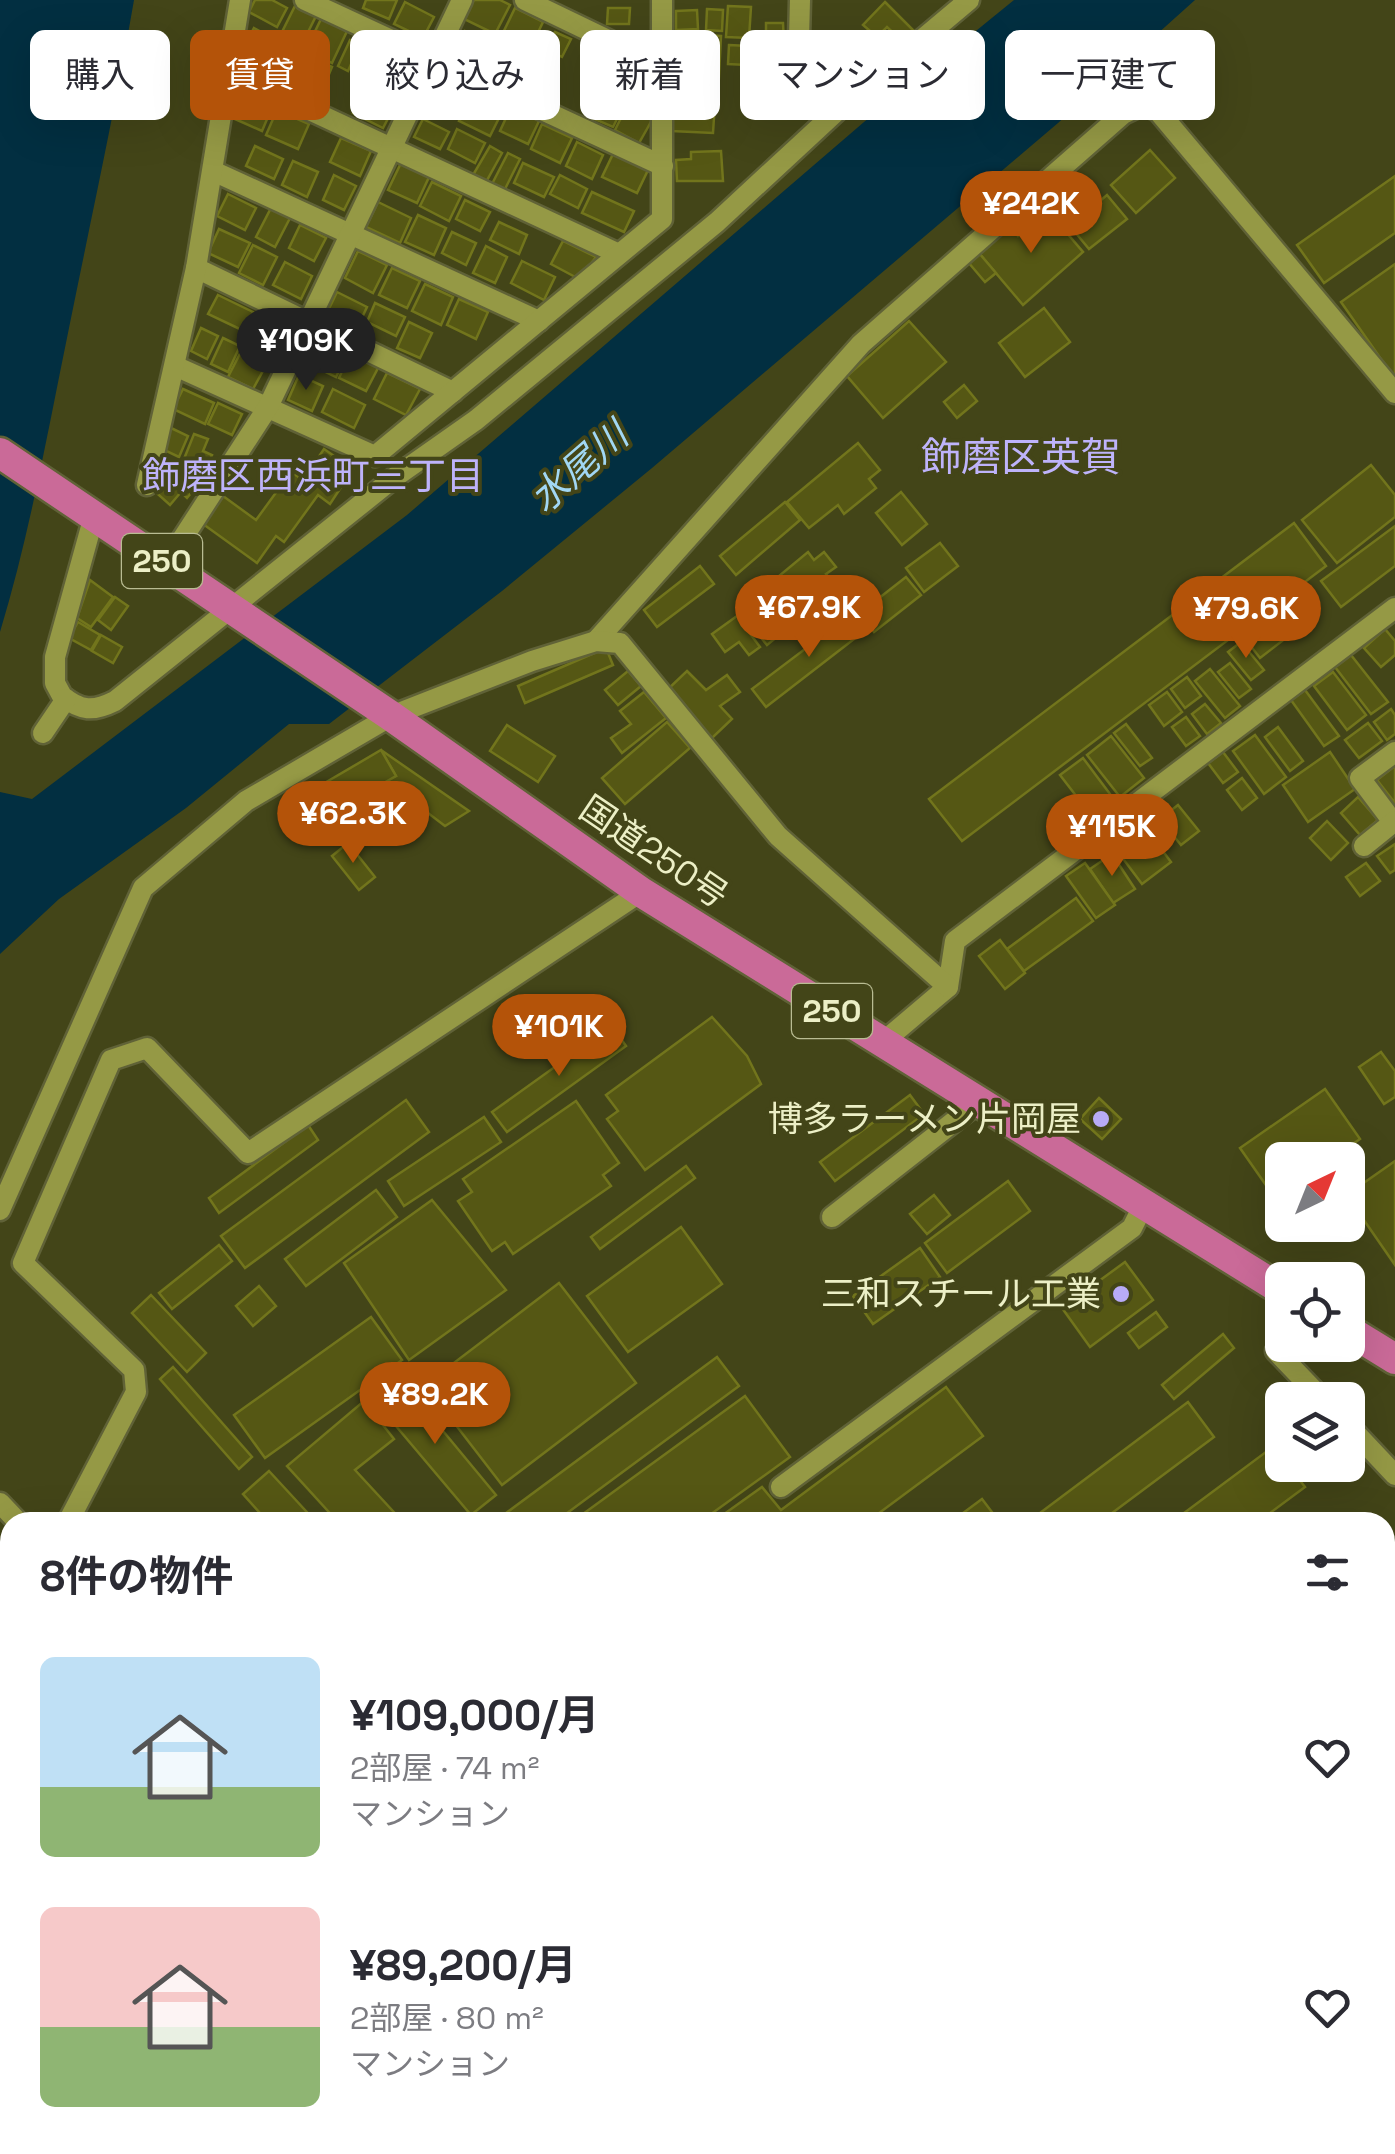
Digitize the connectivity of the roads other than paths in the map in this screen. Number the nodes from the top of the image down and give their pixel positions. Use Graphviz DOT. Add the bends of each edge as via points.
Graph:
graph roads {
  1 [pos="240,0"];
  2 [pos="306,0"];
  3 [pos="462,0"];
  4 [pos="525,0"];
  5 [pos="662,0"];
  6 [pos="800,0"];
  7 [pos="969,0"];
  8 [pos="235,30"];
  9 [pos="372,30"];
  10 [pos="448,30"];
  11 [pos="587,30"];
  12 [pos="662,30"];
  13 [pos="799,30"];
  14 [pos="933,30"];
  15 [pos="560,118"];
  16 [pos="330,119"];
  17 [pos="221,120"];
  18 [pos="405,120"];
  19 [pos="662,120"];
  20 [pos="827,120"];
  21 [pos="392,147"];
  22 [pos="662,166"];
  23 [pos="213,170"];
  24 [pos="350,235"];
  25 [pos="620,254"];
  26 [pos="196,268"];
  27 [pos="309,321"];
  28 [pos="539,322"];
  29 [pos="175,366"];
  30 [pos="453,392"];
  31 [pos="1395,393"];
  32 [pos="268,407"];
  33 [pos="0,453"];
  34 [pos="147,485"];
  35 [pos="94,516"];
  36 [pos="166,564"];
  37 [pos="230,607"];
  38 [pos="1395,608"];
  39 [pos="596,640"];
  40 [pos="66,699"];
  41 [pos="391,716"];
  42 [pos="43,733"];
  43 [pos="1395,752"];
  44 [pos="1394,822"];
  45 [pos="1364,846"];
  46 [pos="641,892"];
  47 [pos="948,987"];
  48 [pos="882,1042"];
  49 [pos="980,1102"];
  50 [pos="1144,1204"];
  51 [pos="0,1210"];
  52 [pos="832,1217"];
  53 [pos="1265,1279"];
  54 [pos="1365,1340"];
  55 [pos="1395,1358"];
  56 [pos="1287,1362"];
  57 [pos="1306,1382"];
  58 [pos="1365,1444"];
  59 [pos="1395,1475"];
  60 [pos="781,1487"];
  61 [pos="73,1512"];
  1 -- 8 [label="street"];
  2 -- 9 [label="street"];
  3 -- 10 [label="street"];
  4 -- 11 [label="street"];
  5 -- 12 [label="street"];
  6 -- 13 [label="street"];
  7 -- 14 [label="street"];
  15 -- 22 [label="street"];
  16 -- 21 [label="street"];
  17 -- 23 [label="street"];
  18 -- 21 [label="street"];
  19 -- 22 [label="street"];
  20 -- 37 [label="street" via="717,222 476,420"];
  21 -- 24 [label="street"];
  21 -- 25 [label="street"];
  22 -- 25 [label="street" via="662,218"];
  23 -- 24 [label="street"];
  23 -- 26 [label="street"];
  24 -- 27 [label="street"];
  24 -- 28 [label="street"];
  25 -- 28 [label="street"];
  26 -- 27 [label="street"];
  26 -- 29 [label="street"];
  27 -- 30 [label="street"];
  27 -- 32 [label="street"];
  28 -- 30 [label="street"];
  29 -- 32 [label="street"];
  29 -- 34 [label="street"];
  30 -- 32 [label="street" via="375,456"];
  31 -- 39 [label="street" via="1158,110 1144,104 1123,114 861,344"];
  32 -- 36 [label="street"];
  33 -- 35 [label="highway, 国道250号 / 250"];
  35 -- 36 [label="highway, 国道250号 / 250"];
  35 -- 40 [label="street" via="55,657 55,683"];
  36 -- 37 [label="highway, 国道250号 / 250"];
  37 -- 40 [label="street" via="115,701 86,710"];
  37 -- 41 [label="highway, 国道250号 / 250"];
  38 -- 47 [label="street" via="954,940"];
  39 -- 41 [label="street"];
  39 -- 47 [label="street" via="620,643 778,836"];
  40 -- 42 [label="street"];
  41 -- 46 [label="highway, 国道250号 / 250"];
  41 -- 51 [label="street" via="246,800 143,888"];
  43 -- 44 [label="street" via="1360,778"];
  44 -- 45 [label="street"];
  46 -- 48 [label="highway, 国道250号 / 250"];
  46 -- 61 [label="street" via="248,1153 148,1048 111,1060 23,1263 134,1370 136,1392"];
  47 -- 48 [label="street"];
  48 -- 49 [label="highway, 国道250号 / 250"];
  49 -- 50 [label="highway, 国道250号 / 250"];
  49 -- 52 [label="street"];
  50 -- 53 [label="highway, 国道250号 / 250"];
  50 -- 60 [label="street" via="1132,1228"];
  54 -- 55 [label="highway"];
  56 -- 57 [label="street"];
  58 -- 59 [label="street"];
}
